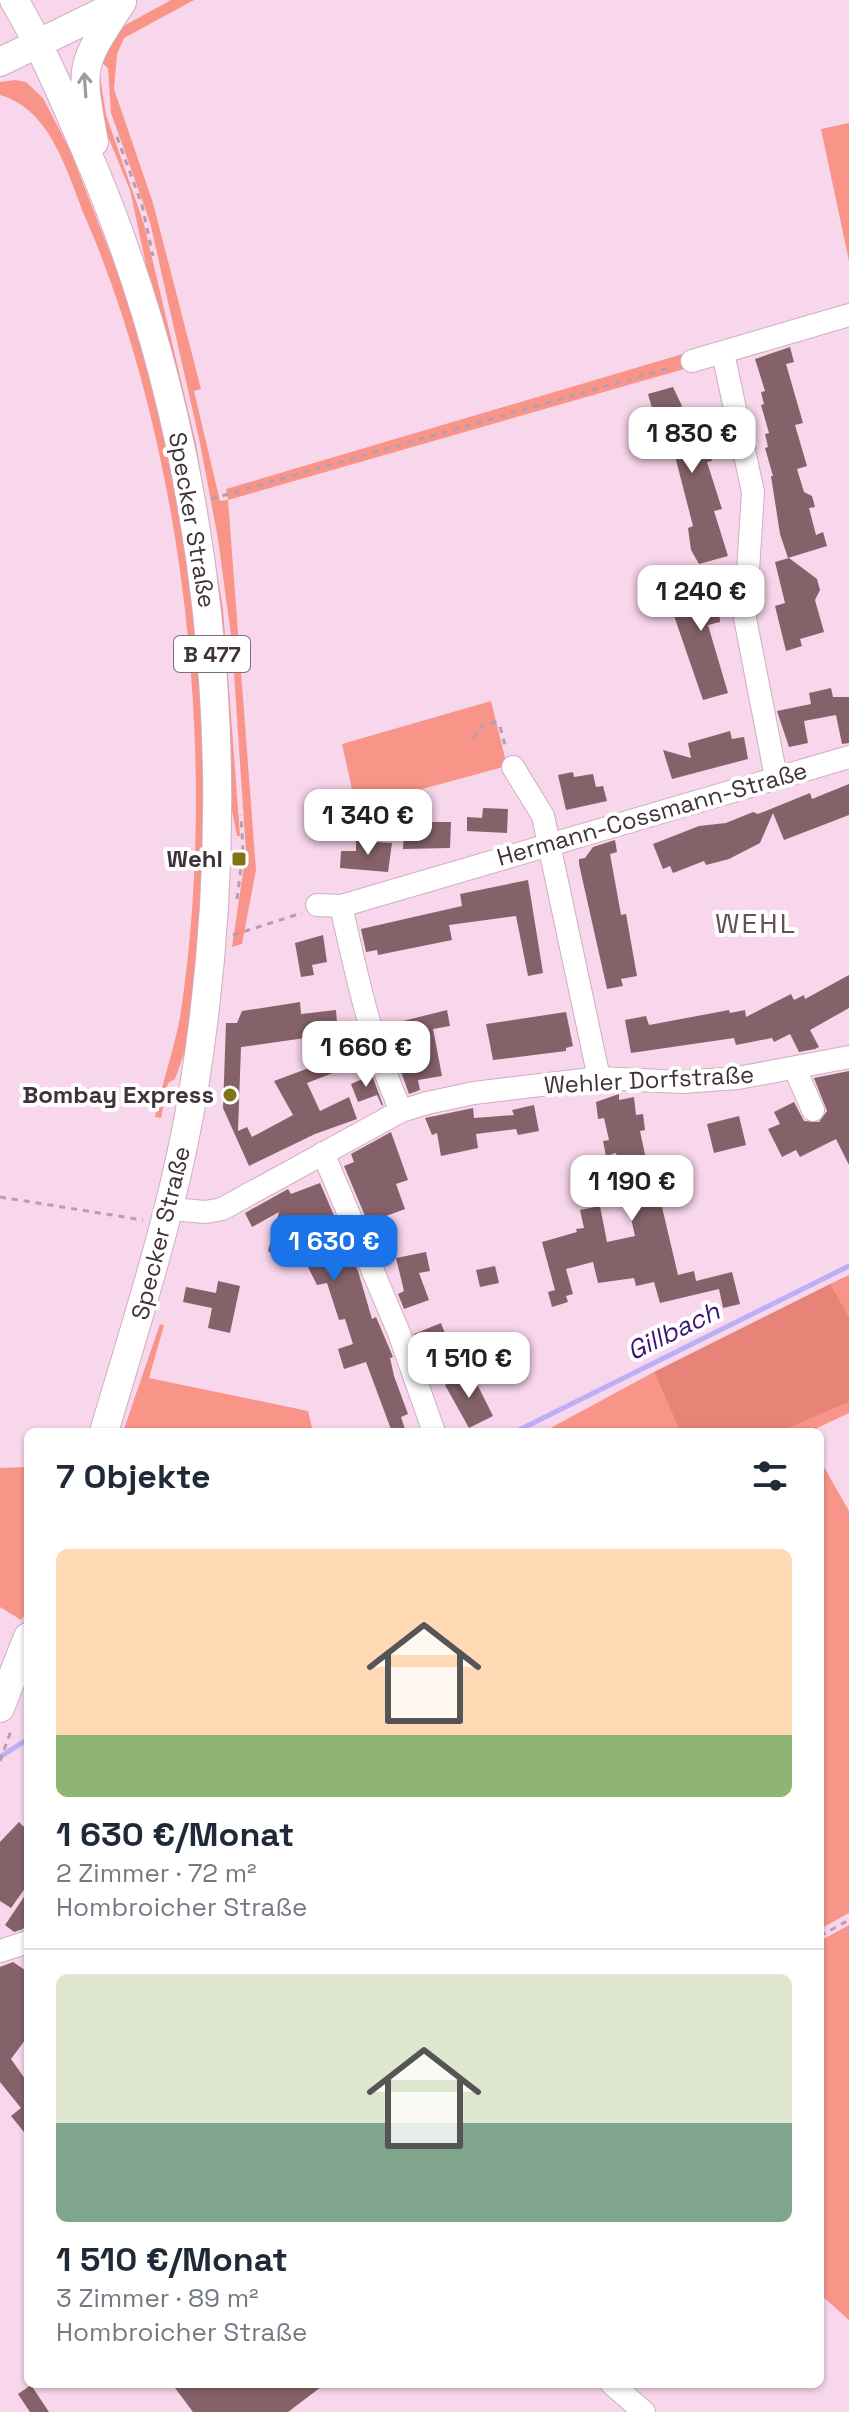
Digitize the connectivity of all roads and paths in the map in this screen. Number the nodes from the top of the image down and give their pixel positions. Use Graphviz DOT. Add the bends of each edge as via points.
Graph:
graph roads {
  1 [pos="14,0"];
  2 [pos="125,1"];
  3 [pos="37,45"];
  4 [pos="0,62"];
  5 [pos="103,189"];
  6 [pos="849,315"];
  7 [pos="723,353"];
  8 [pos="692,361"];
  9 [pos="209,499"];
  10 [pos="473,738"];
  11 [pos="849,757"];
  12 [pos="513,767"];
  13 [pos="776,777"];
  14 [pos="551,844"];
  15 [pos="317,905"];
  16 [pos="341,906"];
  17 [pos="213,936"];
  18 [pos="849,1057"];
  19 [pos="795,1069"];
  20 [pos="599,1078"];
  21 [pos="813,1110"];
  22 [pos="401,1111"];
  23 [pos="323,1153"];
  24 [pos="0,1197"];
  25 [pos="168,1217"];
  26 [pos="115,1394"];
  27 [pos="99,1428"];
  28 [pos="105,1428"];
  29 [pos="433,1428"];
  30 [pos="24,1647"];
  31 [pos="0,1708"];
  32 [pos="9,1738"];
  33 [pos="0,1761"];
  34 [pos="849,1920"];
  35 [pos="824,1934"];
  36 [pos="24,1943"];
  37 [pos="0,1951"];
  38 [pos="617,2388"];
  39 [pos="644,2412"];
  1 -- 3 [label="main road, Specker Straße / B 477"];
  2 -- 3 [label="main road"];
  5 -- 2 [label="main road, one-way" via="84,72 90,51"];
  3 -- 4 [label="main road"];
  3 -- 5 [label="main road, Specker Straße / B 477"];
  5 -- 17 [label="main road, Specker Straße / B 477" via="155,345 200,553 217,742"];
  6 -- 7 [label="street"];
  7 -- 8 [label="street"];
  7 -- 13 [label="street" via="753,492 745,618"];
  8 -- 9 [label="path"];
  10 -- 12 [label="path" via="482,726 495,722"];
  11 -- 13 [label="street, Hermann-Cossmann-Straße"];
  12 -- 14 [label="street" via="536,800"];
  13 -- 14 [label="street, Hermann-Cossmann-Straße"];
  14 -- 16 [label="street, Hermann-Cossmann-Straße"];
  14 -- 20 [label="street"];
  15 -- 16 [label="street, Hermann-Cossmann-Straße"];
  15 -- 17 [label="path" via="293,918"];
  16 -- 22 [label="street" via="363,1007"];
  17 -- 25 [label="main road, Specker Straße / B 477" via="194,1086"];
  18 -- 19 [label="street, Wehler Dorfstraße"];
  19 -- 20 [label="street, Wehler Dorfstraße" via="682,1082"];
  19 -- 21 [label="street"];
  20 -- 22 [label="street, Wehler Dorfstraße" via="474,1093"];
  22 -- 23 [label="street, Wehler Dorfstraße"];
  23 -- 25 [label="street, Wehler Dorfstraße" via="222,1209"];
  23 -- 29 [label="street"];
  24 -- 25 [label="path"];
  25 -- 26 [label="main road, Specker Straße / B 477"];
  26 -- 27 [label="main road, Specker Straße / B 477"];
  26 -- 28 [label="main road, Specker Straße / B 477"];
  30 -- 31 [label="main road"];
  32 -- 33 [label="path"];
  34 -- 35 [label="path"];
  36 -- 37 [label="street"];
  38 -- 39 [label="street"];
}
